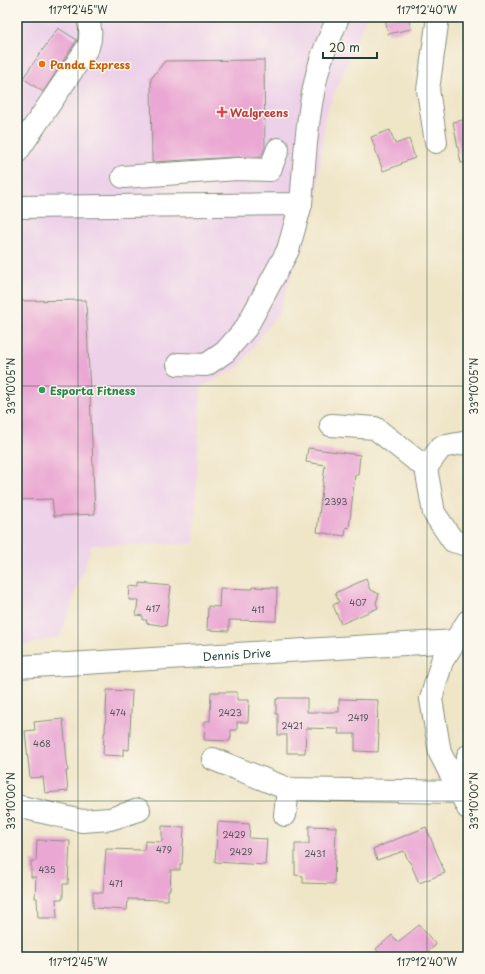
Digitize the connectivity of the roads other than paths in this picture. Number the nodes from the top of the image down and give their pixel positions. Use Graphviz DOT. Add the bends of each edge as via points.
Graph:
graph roads {
  1 [pos="87,17"];
  2 [pos="338,17"];
  3 [pos="438,17"];
  4 [pos="436,142"];
  5 [pos="278,149"];
  6 [pos="17,152"];
  7 [pos="123,177"];
  8 [pos="301,204"];
  9 [pos="17,206"];
  10 [pos="178,364"];
  11 [pos="331,425"];
  12 [pos="468,442"];
  13 [pos="426,468"];
  14 [pos="468,545"];
  15 [pos="468,621"];
  16 [pos="456,641"];
  17 [pos="17,667"];
  18 [pos="468,756"];
  19 [pos="213,759"];
  20 [pos="288,789"];
  21 [pos="461,794"];
  22 [pos="17,806"];
  23 [pos="139,810"];
  24 [pos="285,815"];
  1 -- 6 [label="street" via="91,35 88,47"];
  2 -- 8 [label="street" via="321,60 312,98"];
  3 -- 4 [label="street" via="428,90"];
  5 -- 7 [label="street" via="270,170 236,169"];
  8 -- 9 [label="street"];
  8 -- 10 [label="street" via="288,250 246,328 225,352 206,365"];
  11 -- 13 [label="street" via="375,428"];
  12 -- 13 [label="street" via="442,447"];
  13 -- 14 [label="street" via="434,513 453,541"];
  15 -- 16 [label="street"];
  16 -- 17 [label="street, Dennis Drive"];
  16 -- 21 [label="street" via="442,661 431,700 440,753"];
  18 -- 21 [label="street"];
  19 -- 20 [label="street"];
  20 -- 21 [label="street"];
  20 -- 24 [label="street"];
  22 -- 23 [label="street" via="82,822 110,819"];
}
